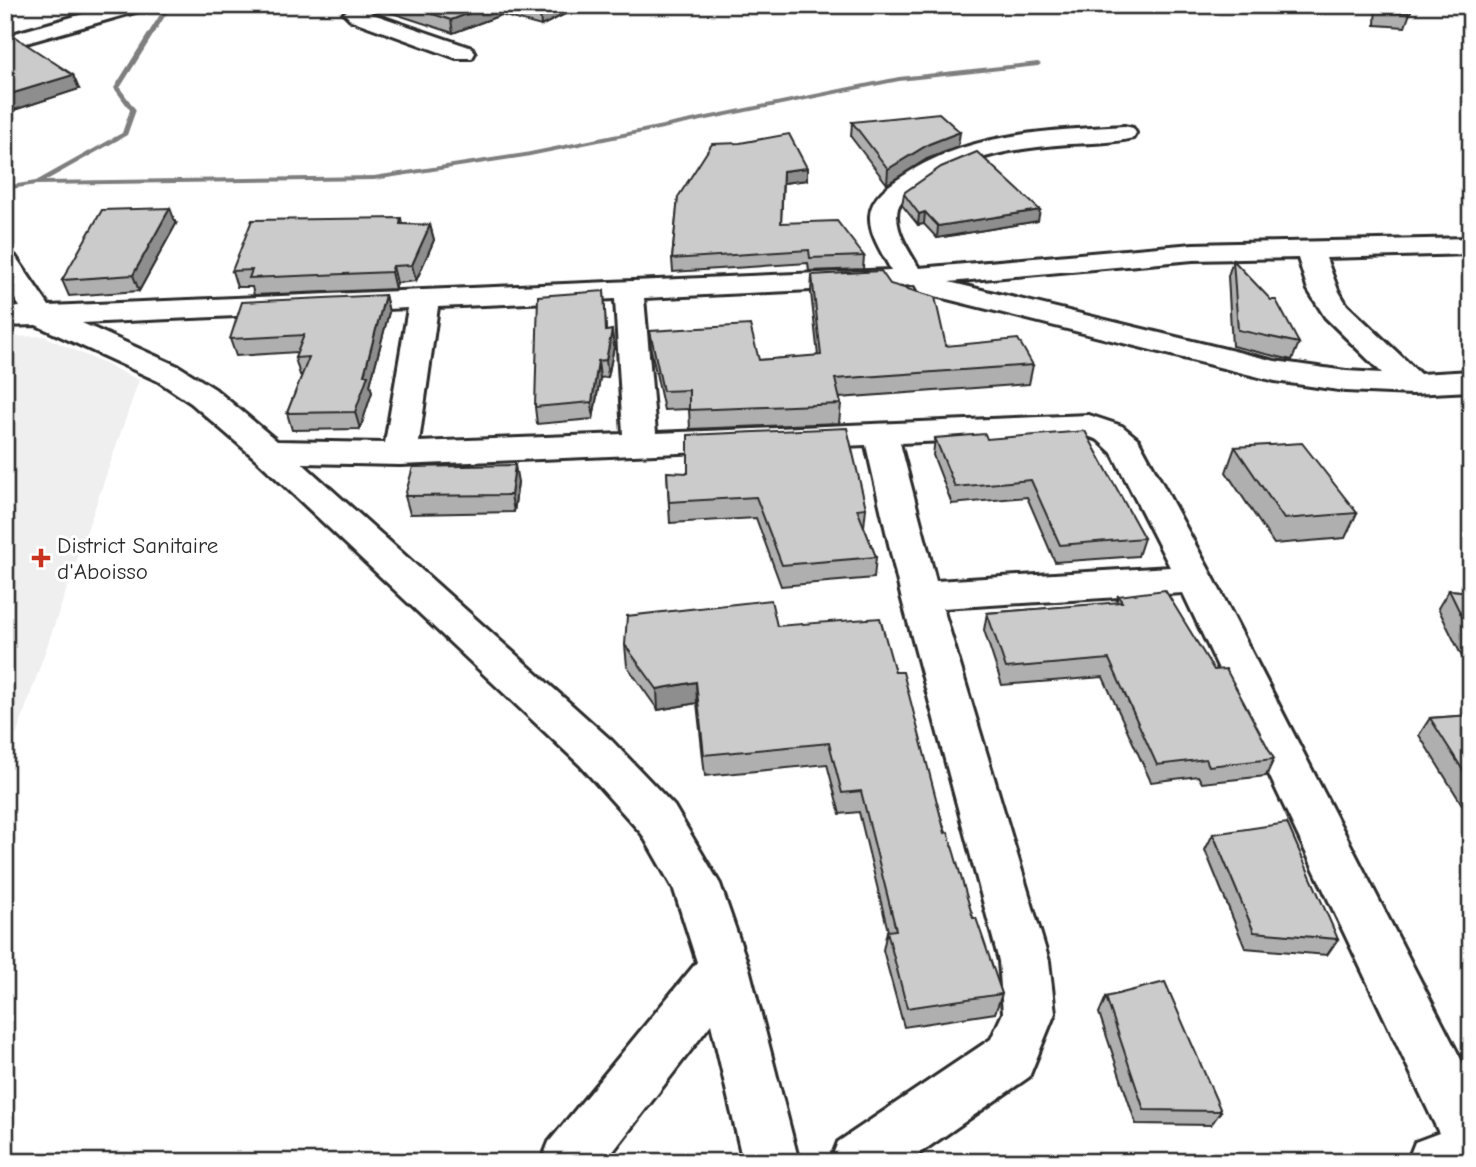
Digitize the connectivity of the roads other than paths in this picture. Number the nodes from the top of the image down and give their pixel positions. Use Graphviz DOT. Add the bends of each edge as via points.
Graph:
graph roads {
  1 [pos="370,5"];
  2 [pos="135,6"];
  3 [pos="5,43"];
  4 [pos="464,53"];
  5 [pos="1124,133"];
  6 [pos="1471,246"];
  7 [pos="1309,249"];
  8 [pos="5,262"];
  9 [pos="905,278"];
  10 [pos="629,290"];
  11 [pos="424,299"];
  12 [pos="23,316"];
  13 [pos="1471,381"];
  14 [pos="1412,384"];
  15 [pos="880,432"];
  16 [pos="640,442"];
  17 [pos="269,452"];
  18 [pos="400,454"];
  19 [pos="1195,579"];
  20 [pos="920,596"];
  21 [pos="724,968"];
  22 [pos="1471,1138"];
  23 [pos="1471,1153"];
  24 [pos="569,1162"];
  25 [pos="771,1162"];
  26 [pos="858,1162"];
  27 [pos="1435,1162"];
  1 -- 4 [label="street" via="354,13"];
  2 -- 3 [label="street"];
  5 -- 9 [label="street" via="979,150 922,172 892,196 884,209 884,225"];
  6 -- 7 [label="street"];
  7 -- 9 [label="street" via="1193,252"];
  7 -- 14 [label="street" via="1322,290 1336,311"];
  8 -- 12 [label="street"];
  9 -- 10 [label="street"];
  9 -- 14 [label="street" via="1275,372"];
  10 -- 11 [label="street"];
  10 -- 16 [label="street"];
  11 -- 12 [label="street"];
  11 -- 18 [label="street"];
  12 -- 17 [label="street" via="169,374"];
  13 -- 14 [label="street"];
  15 -- 16 [label="street"];
  15 -- 19 [label="street" via="1088,425 1110,433 1126,447"];
  15 -- 20 [label="street"];
  16 -- 18 [label="street"];
  17 -- 18 [label="street"];
  17 -- 21 [label="street" via="596,753 658,820 696,884"];
  19 -- 20 [label="street"];
  19 -- 22 [label="street"];
  20 -- 26 [label="street" via="1024,961 1028,1013 1010,1058"];
  21 -- 24 [label="street"];
  21 -- 25 [label="street"];
  23 -- 27 [label="street"];
}
